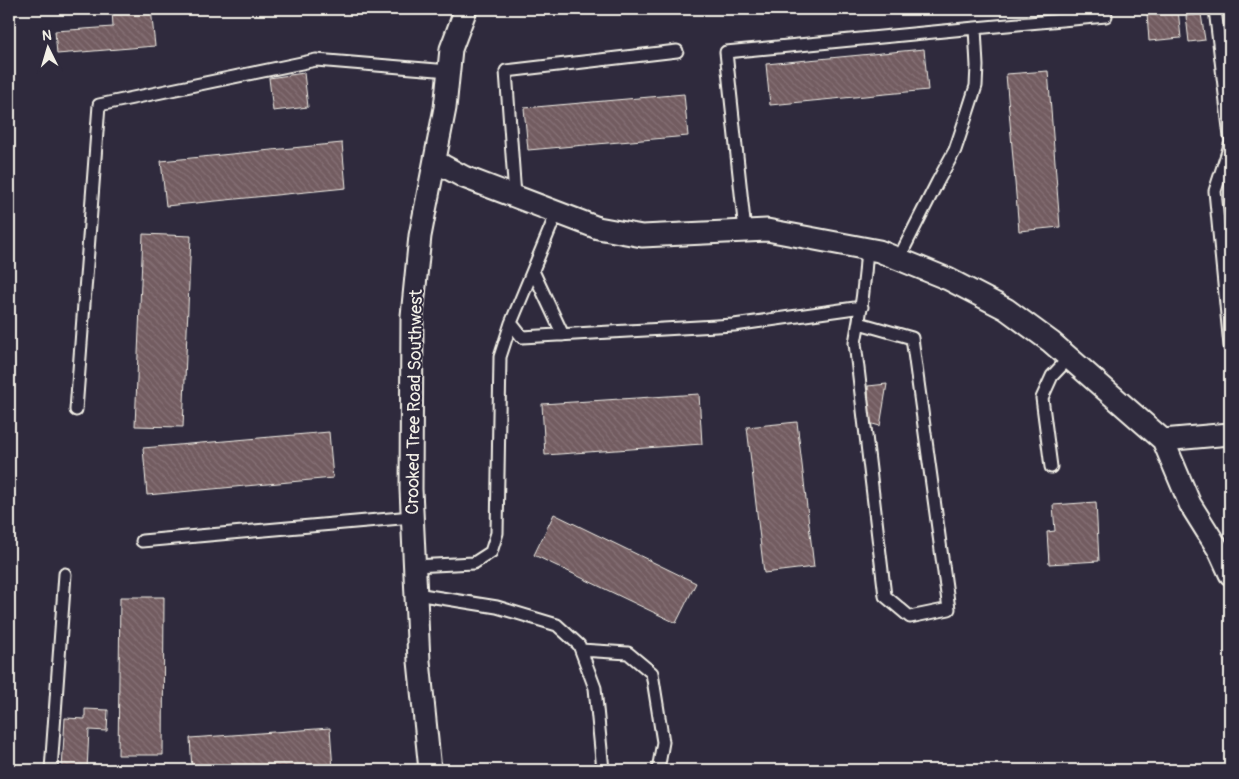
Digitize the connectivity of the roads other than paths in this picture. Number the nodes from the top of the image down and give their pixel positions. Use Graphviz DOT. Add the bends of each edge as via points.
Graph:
graph roads {
  1 [pos="466,9"];
  2 [pos="1215,9"];
  3 [pos="1106,16"];
  4 [pos="974,28"];
  5 [pos="677,51"];
  6 [pos="449,71"];
  7 [pos="1230,137"];
  8 [pos="1230,145"];
  9 [pos="436,162"];
  10 [pos="515,196"];
  11 [pos="557,212"];
  12 [pos="745,231"];
  13 [pos="867,248"];
  14 [pos="899,258"];
  15 [pos="533,271"];
  16 [pos="1227,282"];
  17 [pos="862,307"];
  18 [pos="511,323"];
  19 [pos="859,323"];
  20 [pos="563,335"];
  21 [pos="1230,346"];
  22 [pos="1069,358"];
  23 [pos="76,410"];
  24 [pos="1230,434"];
  25 [pos="1163,440"];
  26 [pos="1051,467"];
  27 [pos="412,517"];
  28 [pos="142,541"];
  29 [pos="414,566"];
  30 [pos="65,574"];
  31 [pos="1230,574"];
  32 [pos="416,594"];
  33 [pos="580,650"];
  34 [pos="51,770"];
  35 [pos="430,770"];
  36 [pos="603,770"];
  37 [pos="658,770"];
  1 -- 6 [label="street, Crooked Tree Road Southwest" via="451,49"];
  2 -- 7 [label="lane"];
  3 -- 4 [label="lane"];
  4 -- 12 [label="lane" via="726,52"];
  4 -- 14 [label="lane" via="976,86 966,117 955,150"];
  5 -- 10 [label="lane" via="506,71"];
  6 -- 9 [label="street, Crooked Tree Road Southwest"];
  6 -- 23 [label="lane" via="316,60 99,105"];
  8 -- 16 [label="lane" via="1215,191"];
  9 -- 10 [label="street" via="464,177"];
  9 -- 27 [label="street, Crooked Tree Road Southwest" via="420,236 412,316"];
  10 -- 11 [label="street"];
  11 -- 12 [label="street" via="598,228 642,236"];
  11 -- 15 [label="lane"];
  12 -- 13 [label="street" via="767,230"];
  13 -- 14 [label="street"];
  13 -- 17 [label="lane"];
  14 -- 22 [label="street" via="1006,309"];
  15 -- 18 [label="lane"];
  15 -- 20 [label="lane"];
  16 -- 21 [label="lane"];
  17 -- 19 [label="lane"];
  17 -- 20 [label="lane" via="734,325"];
  18 -- 20 [label="lane" via="522,337"];
  18 -- 29 [label="lane" via="500,357 497,533 491,552 474,563"];
  19 -- 19 [label="lane" via="855,343 885,596 910,617 949,609 912,338"];
  22 -- 25 [label="street"];
  22 -- 26 [label="lane" via="1052,376 1042,398"];
  24 -- 25 [label="street"];
  25 -- 31 [label="street" via="1190,504"];
  27 -- 28 [label="lane"];
  27 -- 29 [label="street, Crooked Tree Road Southwest"];
  29 -- 32 [label="street, Crooked Tree Road Southwest"];
  30 -- 34 [label="lane"];
  32 -- 33 [label="lane" via="497,608 558,625"];
  32 -- 35 [label="street, Crooked Tree Road Southwest"];
  33 -- 36 [label="lane" via="595,688"];
  33 -- 37 [label="lane" via="628,653 652,672 664,742"];
}
